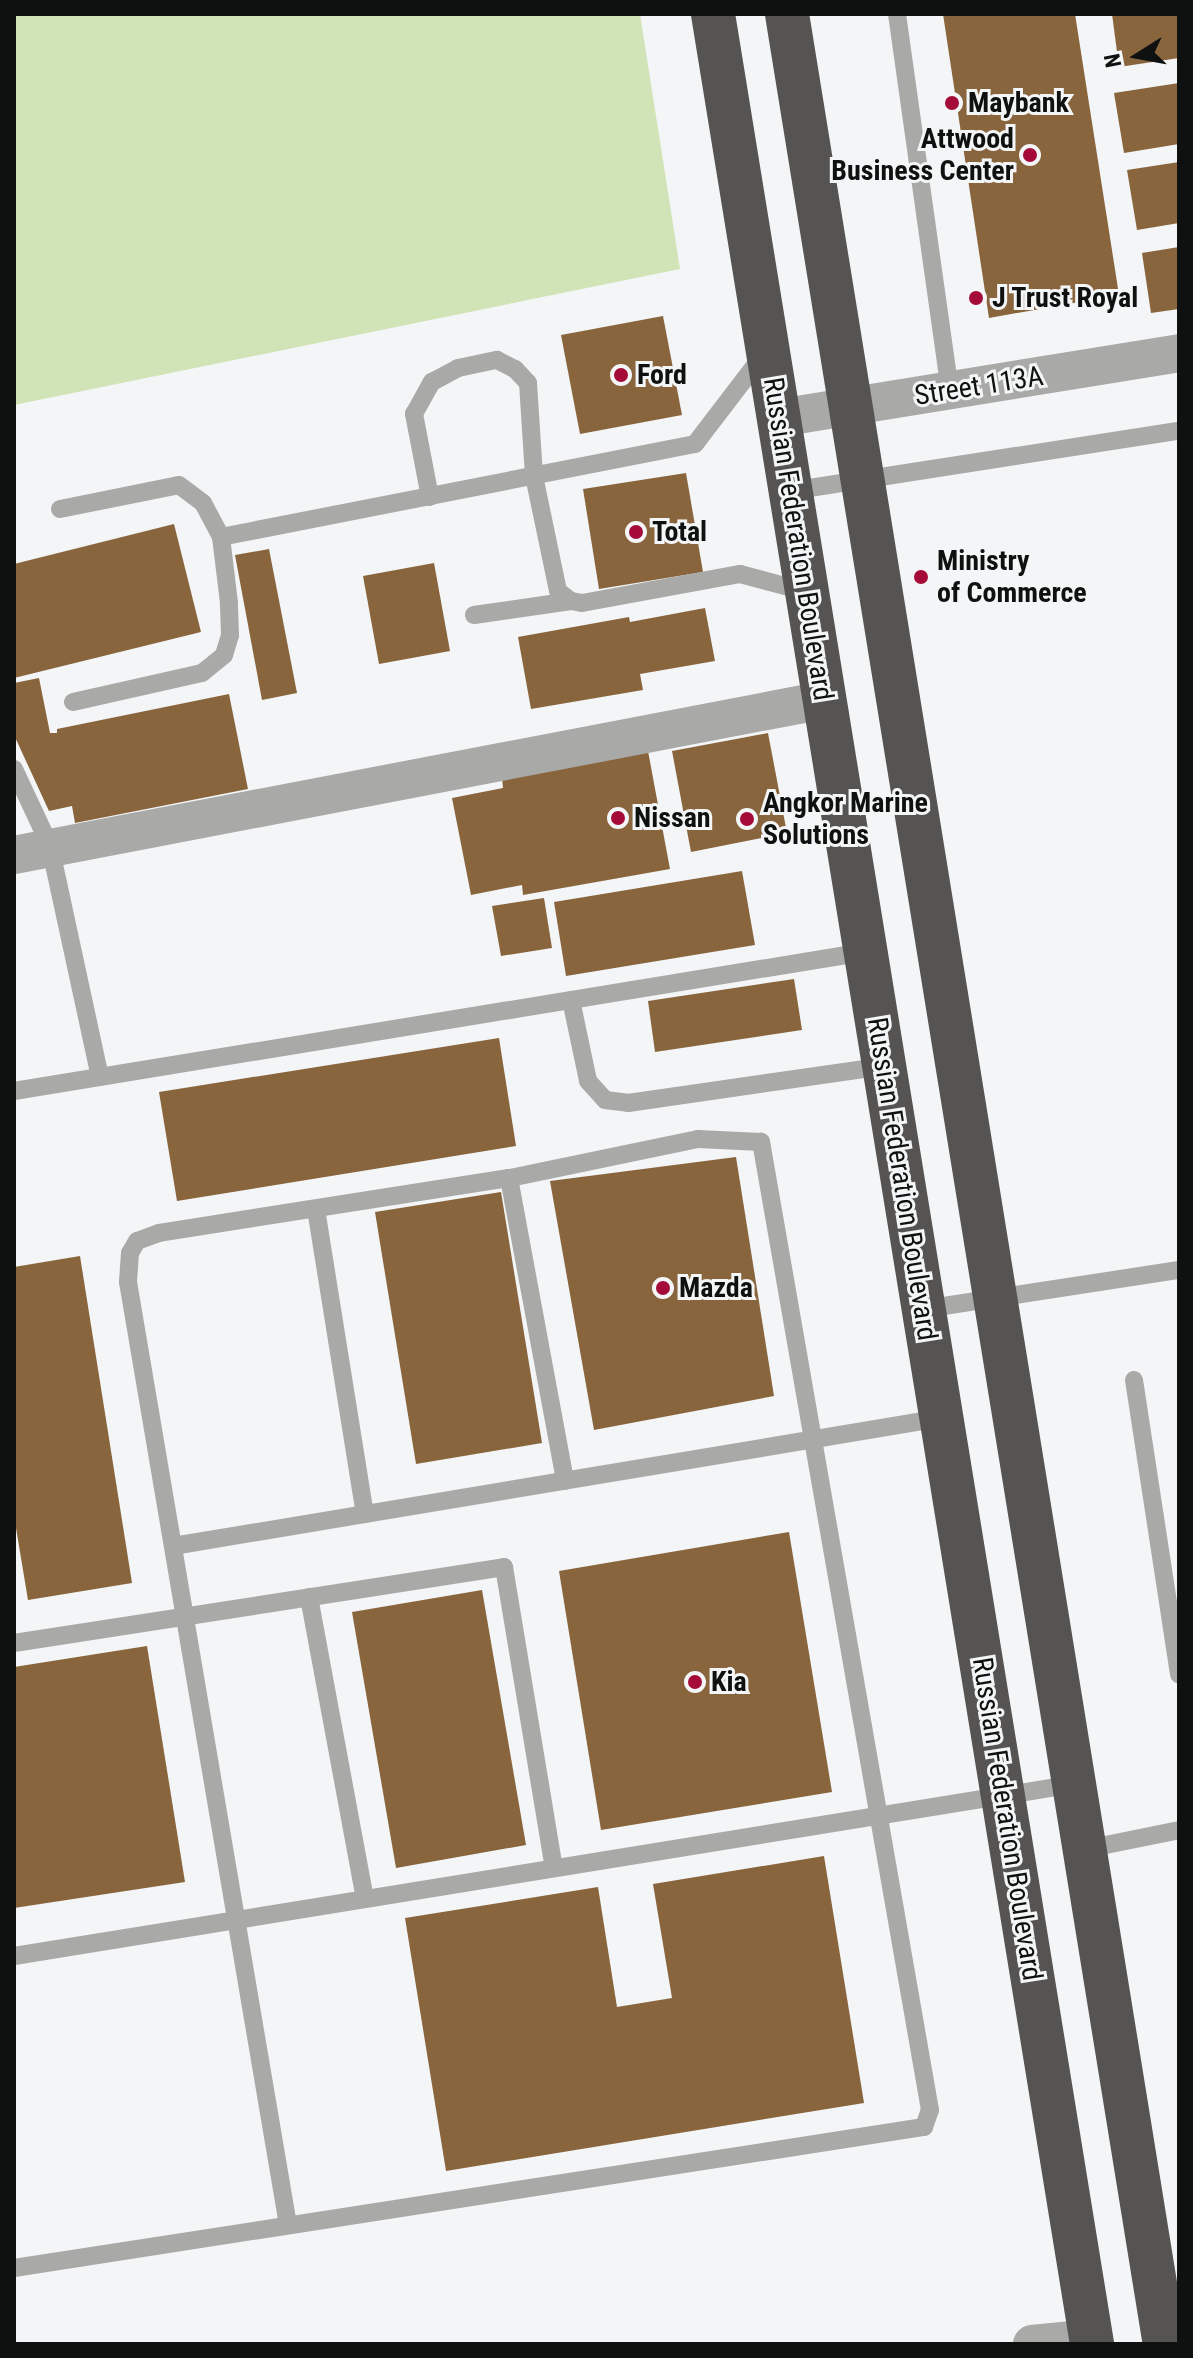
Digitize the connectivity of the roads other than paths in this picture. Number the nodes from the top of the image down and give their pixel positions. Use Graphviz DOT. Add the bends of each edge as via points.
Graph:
graph roads {
  1 [pos="713,14"];
  2 [pos="787,14"];
  3 [pos="897,14"];
  4 [pos="768,350"];
  5 [pos="1179,353"];
  6 [pos="950,391"];
  7 [pos="851,407"];
  8 [pos="779,418"];
  9 [pos="1179,431"];
  10 [pos="534,476"];
  11 [pos="863,480"];
  12 [pos="790,491"];
  13 [pos="430,497"];
  14 [pos="60,509"];
  15 [pos="221,537"];
  16 [pos="807,592"];
  17 [pos="571,601"];
  18 [pos="474,615"];
  19 [pos="824,700"];
  20 [pos="73,702"];
  21 [pos="14,769"];
  22 [pos="50,846"];
  23 [pos="14,855"];
  24 [pos="865,952"];
  25 [pos="571,1000"];
  26 [pos="884,1066"];
  27 [pos="100,1077"];
  28 [pos="14,1091"];
  29 [pos="509,1178"];
  30 [pos="316,1209"];
  31 [pos="1179,1270"];
  32 [pos="995,1297"];
  33 [pos="924,1309"];
  34 [pos="1134,1380"];
  35 [pos="941,1418"];
  36 [pos="813,1439"];
  37 [pos="565,1481"];
  38 [pos="365,1514"];
  39 [pos="173,1546"];
  40 [pos="309,1597"];
  41 [pos="186,1617"];
  42 [pos="14,1643"];
  43 [pos="1179,1675"];
  44 [pos="1075,1784"];
  45 [pos="1003,1796"];
  46 [pos="877,1817"];
  47 [pos="1179,1830"];
  48 [pos="1086,1849"];
  49 [pos="554,1868"];
  50 [pos="365,1899"];
  51 [pos="237,1920"];
  52 [pos="14,1956"];
  53 [pos="288,2225"];
  54 [pos="14,2268"];
  55 [pos="1168,2322"];
  56 [pos="1092,2341"];
  57 [pos="1032,2344"];
  1 -- 4 [label="highway, Russian Federation Boulevard"];
  2 -- 7 [label="highway"];
  3 -- 6 [label="lane"];
  4 -- 8 [label="highway, Russian Federation Boulevard"];
  4 -- 10 [label="lane" via="695,444"];
  5 -- 6 [label="street, Street 113A"];
  6 -- 7 [label="street, Street 113A"];
  7 -- 8 [label="street, Street 113A"];
  7 -- 11 [label="highway"];
  8 -- 12 [label="highway, Russian Federation Boulevard"];
  9 -- 11 [label="lane"];
  10 -- 13 [label="lane"];
  10 -- 13 [label="lane" via="528,383 497,360 458,368 432,382 414,414"];
  10 -- 17 [label="lane" via="558,591"];
  11 -- 12 [label="lane"];
  11 -- 32 [label="highway"];
  12 -- 16 [label="highway, Russian Federation Boulevard"];
  13 -- 15 [label="lane"];
  14 -- 15 [label="lane" via="179,485 203,503"];
  15 -- 20 [label="lane" via="230,635 224,655 202,673"];
  16 -- 17 [label="lane" via="740,574"];
  16 -- 19 [label="highway, Russian Federation Boulevard"];
  17 -- 18 [label="lane"];
  19 -- 22 [label="street"];
  19 -- 24 [label="highway, Russian Federation Boulevard"];
  21 -- 22 [label="lane"];
  22 -- 23 [label="street"];
  22 -- 27 [label="lane"];
  24 -- 25 [label="lane"];
  24 -- 26 [label="highway, Russian Federation Boulevard"];
  25 -- 26 [label="lane" via="588,1081 605,1100 628,1103"];
  25 -- 27 [label="lane"];
  26 -- 33 [label="highway, Russian Federation Boulevard"];
  27 -- 28 [label="lane"];
  29 -- 30 [label="lane"];
  29 -- 36 [label="lane" via="698,1139 761,1142"];
  29 -- 37 [label="lane"];
  30 -- 38 [label="lane"];
  30 -- 39 [label="lane" via="159,1233 137,1241 130,1253 128,1282"];
  31 -- 32 [label="lane"];
  32 -- 33 [label="lane"];
  32 -- 44 [label="highway"];
  33 -- 35 [label="highway, Russian Federation Boulevard"];
  34 -- 43 [label="lane"];
  35 -- 36 [label="lane"];
  35 -- 45 [label="highway, Russian Federation Boulevard"];
  36 -- 37 [label="lane"];
  36 -- 46 [label="lane"];
  37 -- 38 [label="lane"];
  38 -- 39 [label="lane"];
  39 -- 41 [label="lane"];
  40 -- 41 [label="lane"];
  40 -- 49 [label="lane" via="504,1567"];
  40 -- 50 [label="lane"];
  41 -- 42 [label="lane"];
  41 -- 51 [label="lane"];
  44 -- 45 [label="lane"];
  44 -- 48 [label="highway"];
  45 -- 46 [label="lane"];
  45 -- 56 [label="highway, Russian Federation Boulevard"];
  46 -- 49 [label="lane"];
  46 -- 53 [label="lane" via="930,2110 924,2127"];
  47 -- 48 [label="lane"];
  48 -- 55 [label="highway"];
  49 -- 50 [label="lane"];
  50 -- 51 [label="lane"];
  51 -- 52 [label="lane"];
  51 -- 53 [label="lane"];
  53 -- 54 [label="lane"];
  56 -- 57 [label="street"];
}
